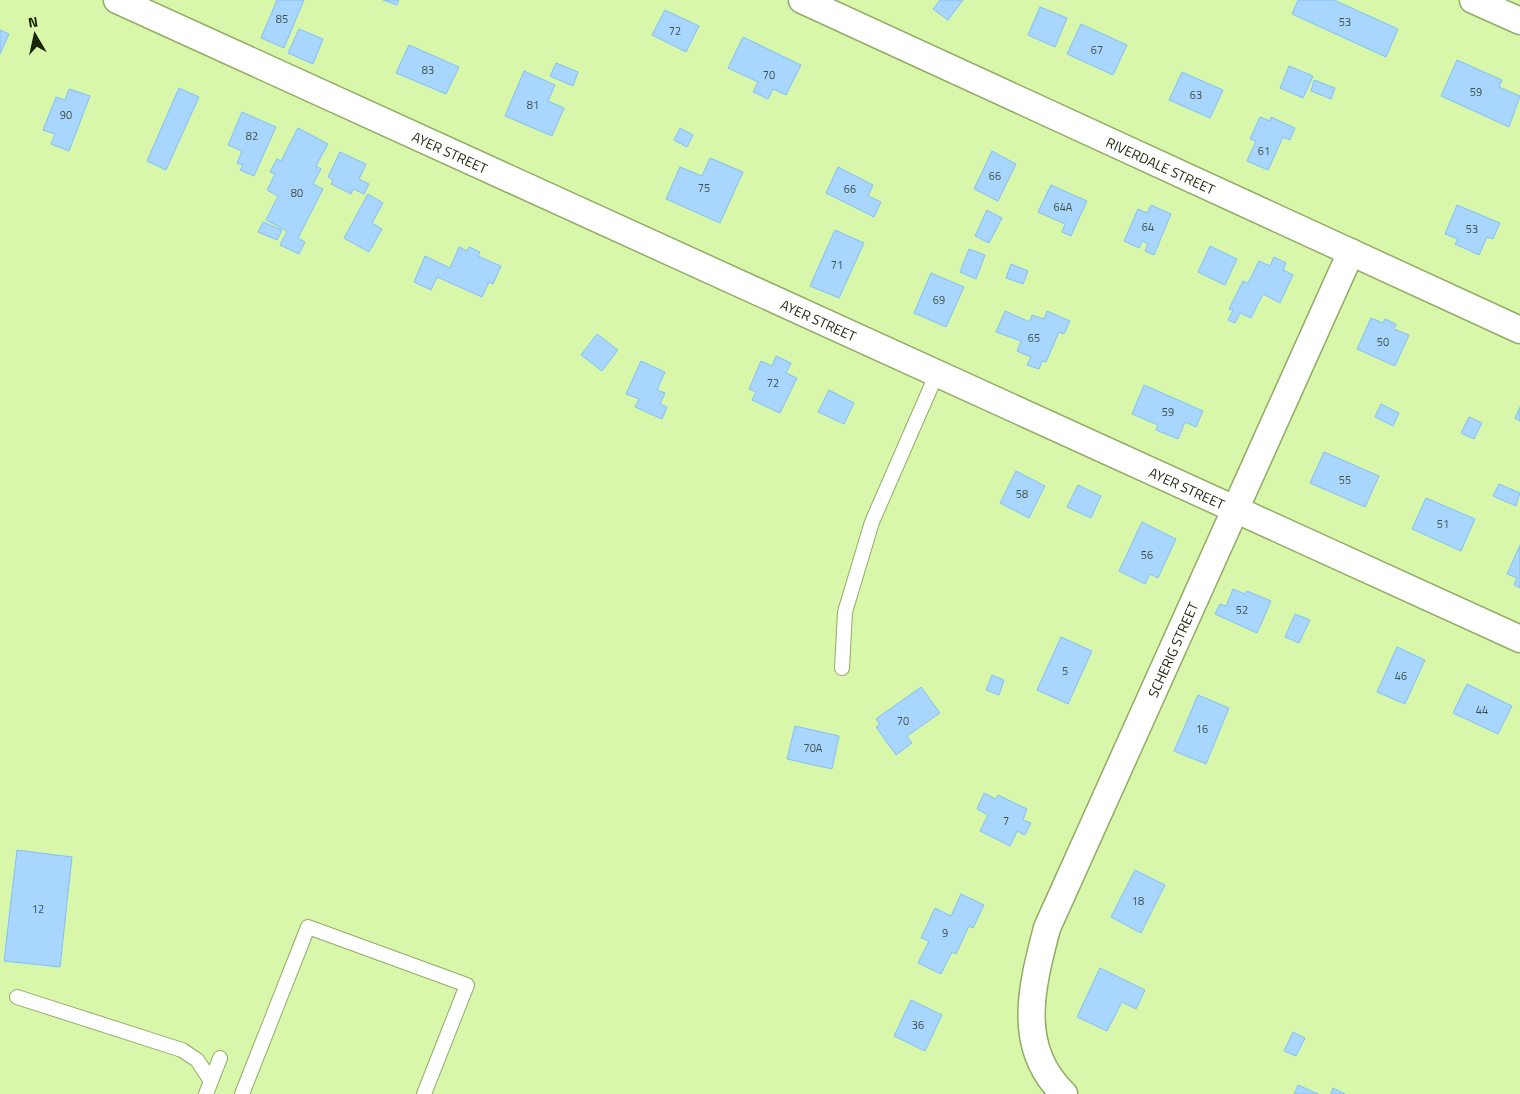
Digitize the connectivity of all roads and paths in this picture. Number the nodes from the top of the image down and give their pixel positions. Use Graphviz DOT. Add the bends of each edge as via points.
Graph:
graph roads {
  1 [pos="117,0"];
  2 [pos="802,0"];
  3 [pos="1473,0"];
  4 [pos="1520,21"];
  5 [pos="1350,252"];
  6 [pos="1520,330"];
  7 [pos="936,373"];
  8 [pos="1235,509"];
  9 [pos="1520,639"];
  10 [pos="842,668"];
  11 [pos="17,997"];
  12 [pos="220,1058"];
  13 [pos="209,1087"];
  14 [pos="242,1094"];
  15 [pos="424,1094"];
  16 [pos="1064,1094"];
  1 -- 7 [label="street, AYER STREET"];
  2 -- 5 [label="street, RIVERDALE STREET"];
  3 -- 4 [label="street"];
  5 -- 6 [label="street, RIVERDALE STREET"];
  5 -- 8 [label="street, SCHERIG STREET"];
  7 -- 8 [label="street, AYER STREET"];
  7 -- 10 [label="lane" via="872,522 845,612"];
  8 -- 9 [label="street, AYER STREET"];
  8 -- 16 [label="street, SCHERIG STREET" via="1047,928 1036,970 1030,1016 1036,1054 1045,1073"];
  11 -- 13 [label="lane" via="182,1050 197,1060"];
  12 -- 13 [label="lane"];
  14 -- 15 [label="lane" via="308,927 467,985"];
}
